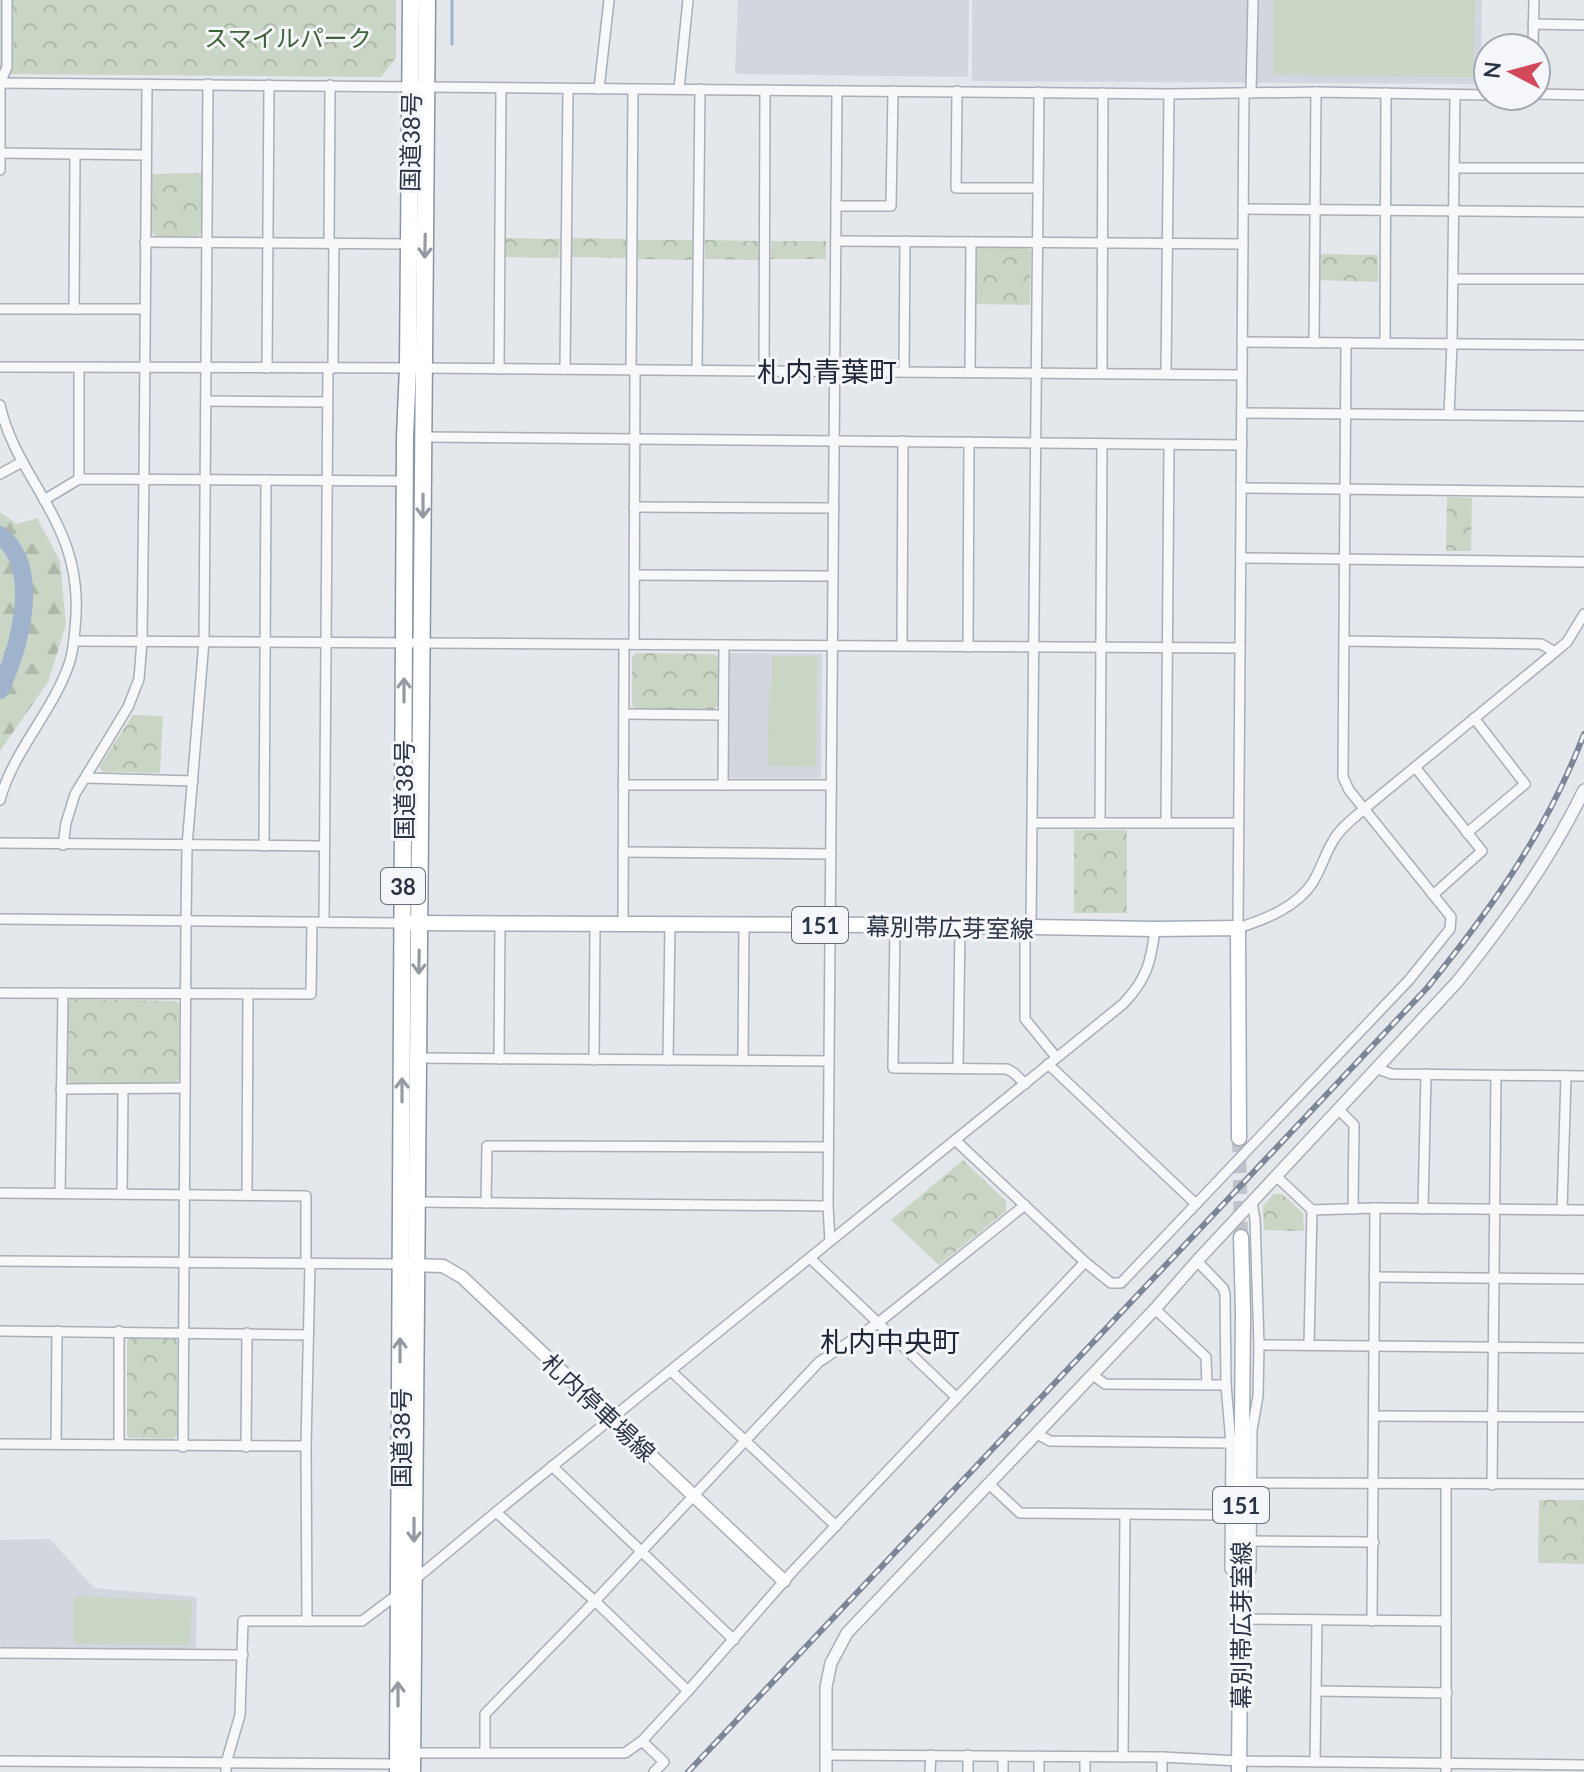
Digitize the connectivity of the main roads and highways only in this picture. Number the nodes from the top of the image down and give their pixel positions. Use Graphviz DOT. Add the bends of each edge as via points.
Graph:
graph roads {
  1 [pos="411,0"];
  2 [pos="427,0"];
  3 [pos="418,86"];
  4 [pos="415,368"];
  5 [pos="411,923"];
  6 [pos="1239,1138"];
  7 [pos="409,1202"];
  8 [pos="1241,1237"];
  9 [pos="408,1264"];
  10 [pos="784,1581"];
  11 [pos="1239,1767"];
  12 [pos="403,1769"];
  1 -- 3 [label="highway, 国道38号 / 38"];
  2 -- 3 [label="highway, 国道38号 / 38"];
  3 -- 4 [label="highway, 国道38号 / 38, one-way"];
  3 -- 4 [label="highway, 国道38号 / 38" via="409,244"];
  4 -- 5 [label="highway, 国道38号 / 38, one-way" via="423,437 422,643"];
  5 -- 4 [label="highway, 国道38号 / 38, one-way" via="405,437"];
  5 -- 6 [label="main road, 幕別帯広芽室線 / 151" via="1238,928"];
  7 -- 5 [label="highway, 国道38号 / 38, one-way"];
  5 -- 7 [label="highway, 国道38号 / 38, one-way" via="418,1058"];
  7 -- 9 [label="highway, 国道38号 / 38"];
  8 -- 11 [label="main road, 幕別帯広芽室線 / 151"];
  9 -- 10 [label="main road, 札内停車場線" via="443,1266 462,1277"];
  12 -- 9 [label="highway, 国道38号 / 38, one-way" via="399,1594"];
  9 -- 12 [label="highway, 国道38号 / 38, one-way" via="413,1753"];
}
